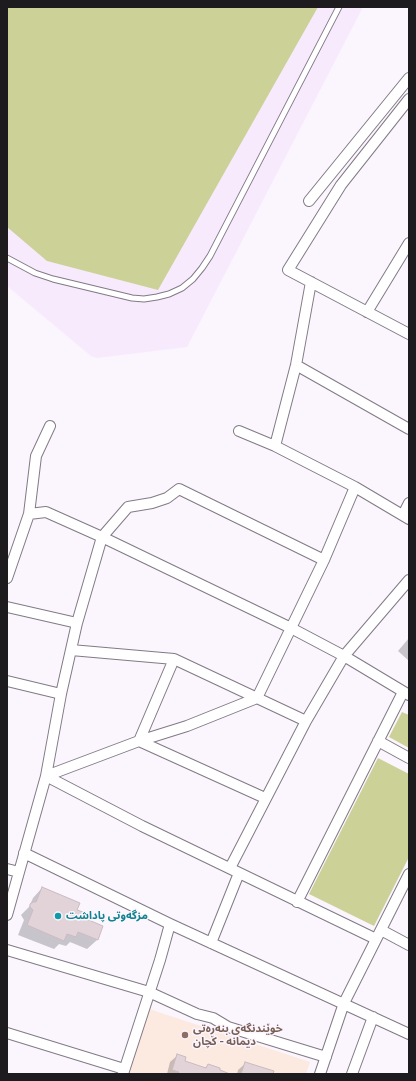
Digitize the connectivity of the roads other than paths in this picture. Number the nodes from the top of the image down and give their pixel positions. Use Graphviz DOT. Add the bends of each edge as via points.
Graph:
graph roads {
  1 [pos="339,7"];
  2 [pos="409,78"];
  3 [pos="405,89"];
  4 [pos="409,99"];
  5 [pos="309,200"];
  6 [pos="408,246"];
  7 [pos="7,258"];
  8 [pos="311,282"];
  9 [pos="367,312"];
  10 [pos="409,334"];
  11 [pos="296,365"];
  12 [pos="50,426"];
  13 [pos="409,429"];
  14 [pos="240,431"];
  15 [pos="275,446"];
  16 [pos="355,487"];
  17 [pos="409,503"];
  18 [pos="29,514"];
  19 [pos="406,516"];
  20 [pos="102,537"];
  21 [pos="324,560"];
  22 [pos="7,578"];
  23 [pos="409,580"];
  24 [pos="7,607"];
  25 [pos="77,624"];
  26 [pos="291,628"];
  27 [pos="71,650"];
  28 [pos="344,656"];
  29 [pos="174,660"];
  30 [pos="7,681"];
  31 [pos="61,694"];
  32 [pos="406,694"];
  33 [pos="257,698"];
  34 [pos="306,721"];
  35 [pos="139,741"];
  36 [pos="378,741"];
  37 [pos="409,758"];
  38 [pos="46,776"];
  39 [pos="265,798"];
  40 [pos="24,854"];
  41 [pos="230,868"];
  42 [pos="7,869"];
  43 [pos="19,872"];
  44 [pos="239,873"];
  45 [pos="409,874"];
  46 [pos="297,902"];
  47 [pos="8,912"];
  48 [pos="170,924"];
  49 [pos="378,935"];
  50 [pos="211,943"];
  51 [pos="409,945"];
  52 [pos="7,950"];
  53 [pos="149,992"];
  54 [pos="344,1004"];
  55 [pos="373,1017"];
  56 [pos="7,1033"];
  57 [pos="409,1034"];
  58 [pos="326,1057"];
  59 [pos="123,1072"];
  60 [pos="320,1074"];
  61 [pos="352,1074"];
  1 -- 7 [label="lane" via="210,256 193,279 182,288 157,297 132,298 53,279 35,273"];
  2 -- 3 [label="street"];
  3 -- 5 [label="street"];
  4 -- 8 [label="street" via="341,185 288,270"];
  6 -- 9 [label="street"];
  8 -- 9 [label="street"];
  8 -- 11 [label="street"];
  9 -- 10 [label="street"];
  11 -- 13 [label="street"];
  11 -- 15 [label="street"];
  12 -- 18 [label="street" via="36,456"];
  14 -- 15 [label="street"];
  15 -- 16 [label="street"];
  16 -- 19 [label="street"];
  16 -- 21 [label="street"];
  17 -- 19 [label="street"];
  18 -- 20 [label="street" via="46,512"];
  18 -- 22 [label="street"];
  20 -- 21 [label="street" via="128,507 167,498 179,489"];
  20 -- 25 [label="street"];
  20 -- 26 [label="street"];
  21 -- 26 [label="street"];
  23 -- 28 [label="street"];
  24 -- 25 [label="street"];
  25 -- 27 [label="street"];
  26 -- 28 [label="street"];
  26 -- 33 [label="street"];
  27 -- 29 [label="street"];
  27 -- 31 [label="street"];
  28 -- 32 [label="street"];
  28 -- 34 [label="street"];
  29 -- 33 [label="street"];
  29 -- 35 [label="street"];
  30 -- 31 [label="street"];
  31 -- 38 [label="street"];
  32 -- 36 [label="street"];
  33 -- 34 [label="street"];
  33 -- 35 [label="street" via="187,726"];
  34 -- 39 [label="street"];
  35 -- 38 [label="street"];
  35 -- 39 [label="street"];
  36 -- 37 [label="street"];
  36 -- 46 [label="street"];
  38 -- 40 [label="street"];
  38 -- 41 [label="street"];
  39 -- 41 [label="street"];
  40 -- 43 [label="street"];
  40 -- 48 [label="street"];
  41 -- 44 [label="street"];
  42 -- 43 [label="street"];
  43 -- 47 [label="street"];
  44 -- 46 [label="street"];
  44 -- 50 [label="street"];
  45 -- 49 [label="street"];
  46 -- 49 [label="street"];
  48 -- 50 [label="street"];
  48 -- 53 [label="street"];
  49 -- 51 [label="street"];
  49 -- 54 [label="street"];
  50 -- 54 [label="street"];
  52 -- 53 [label="street"];
  53 -- 58 [label="street" via="228,1026"];
  53 -- 59 [label="street"];
  54 -- 55 [label="street"];
  54 -- 58 [label="street"];
  55 -- 57 [label="street"];
  55 -- 61 [label="street"];
  56 -- 59 [label="street"];
  58 -- 60 [label="street"];
}
